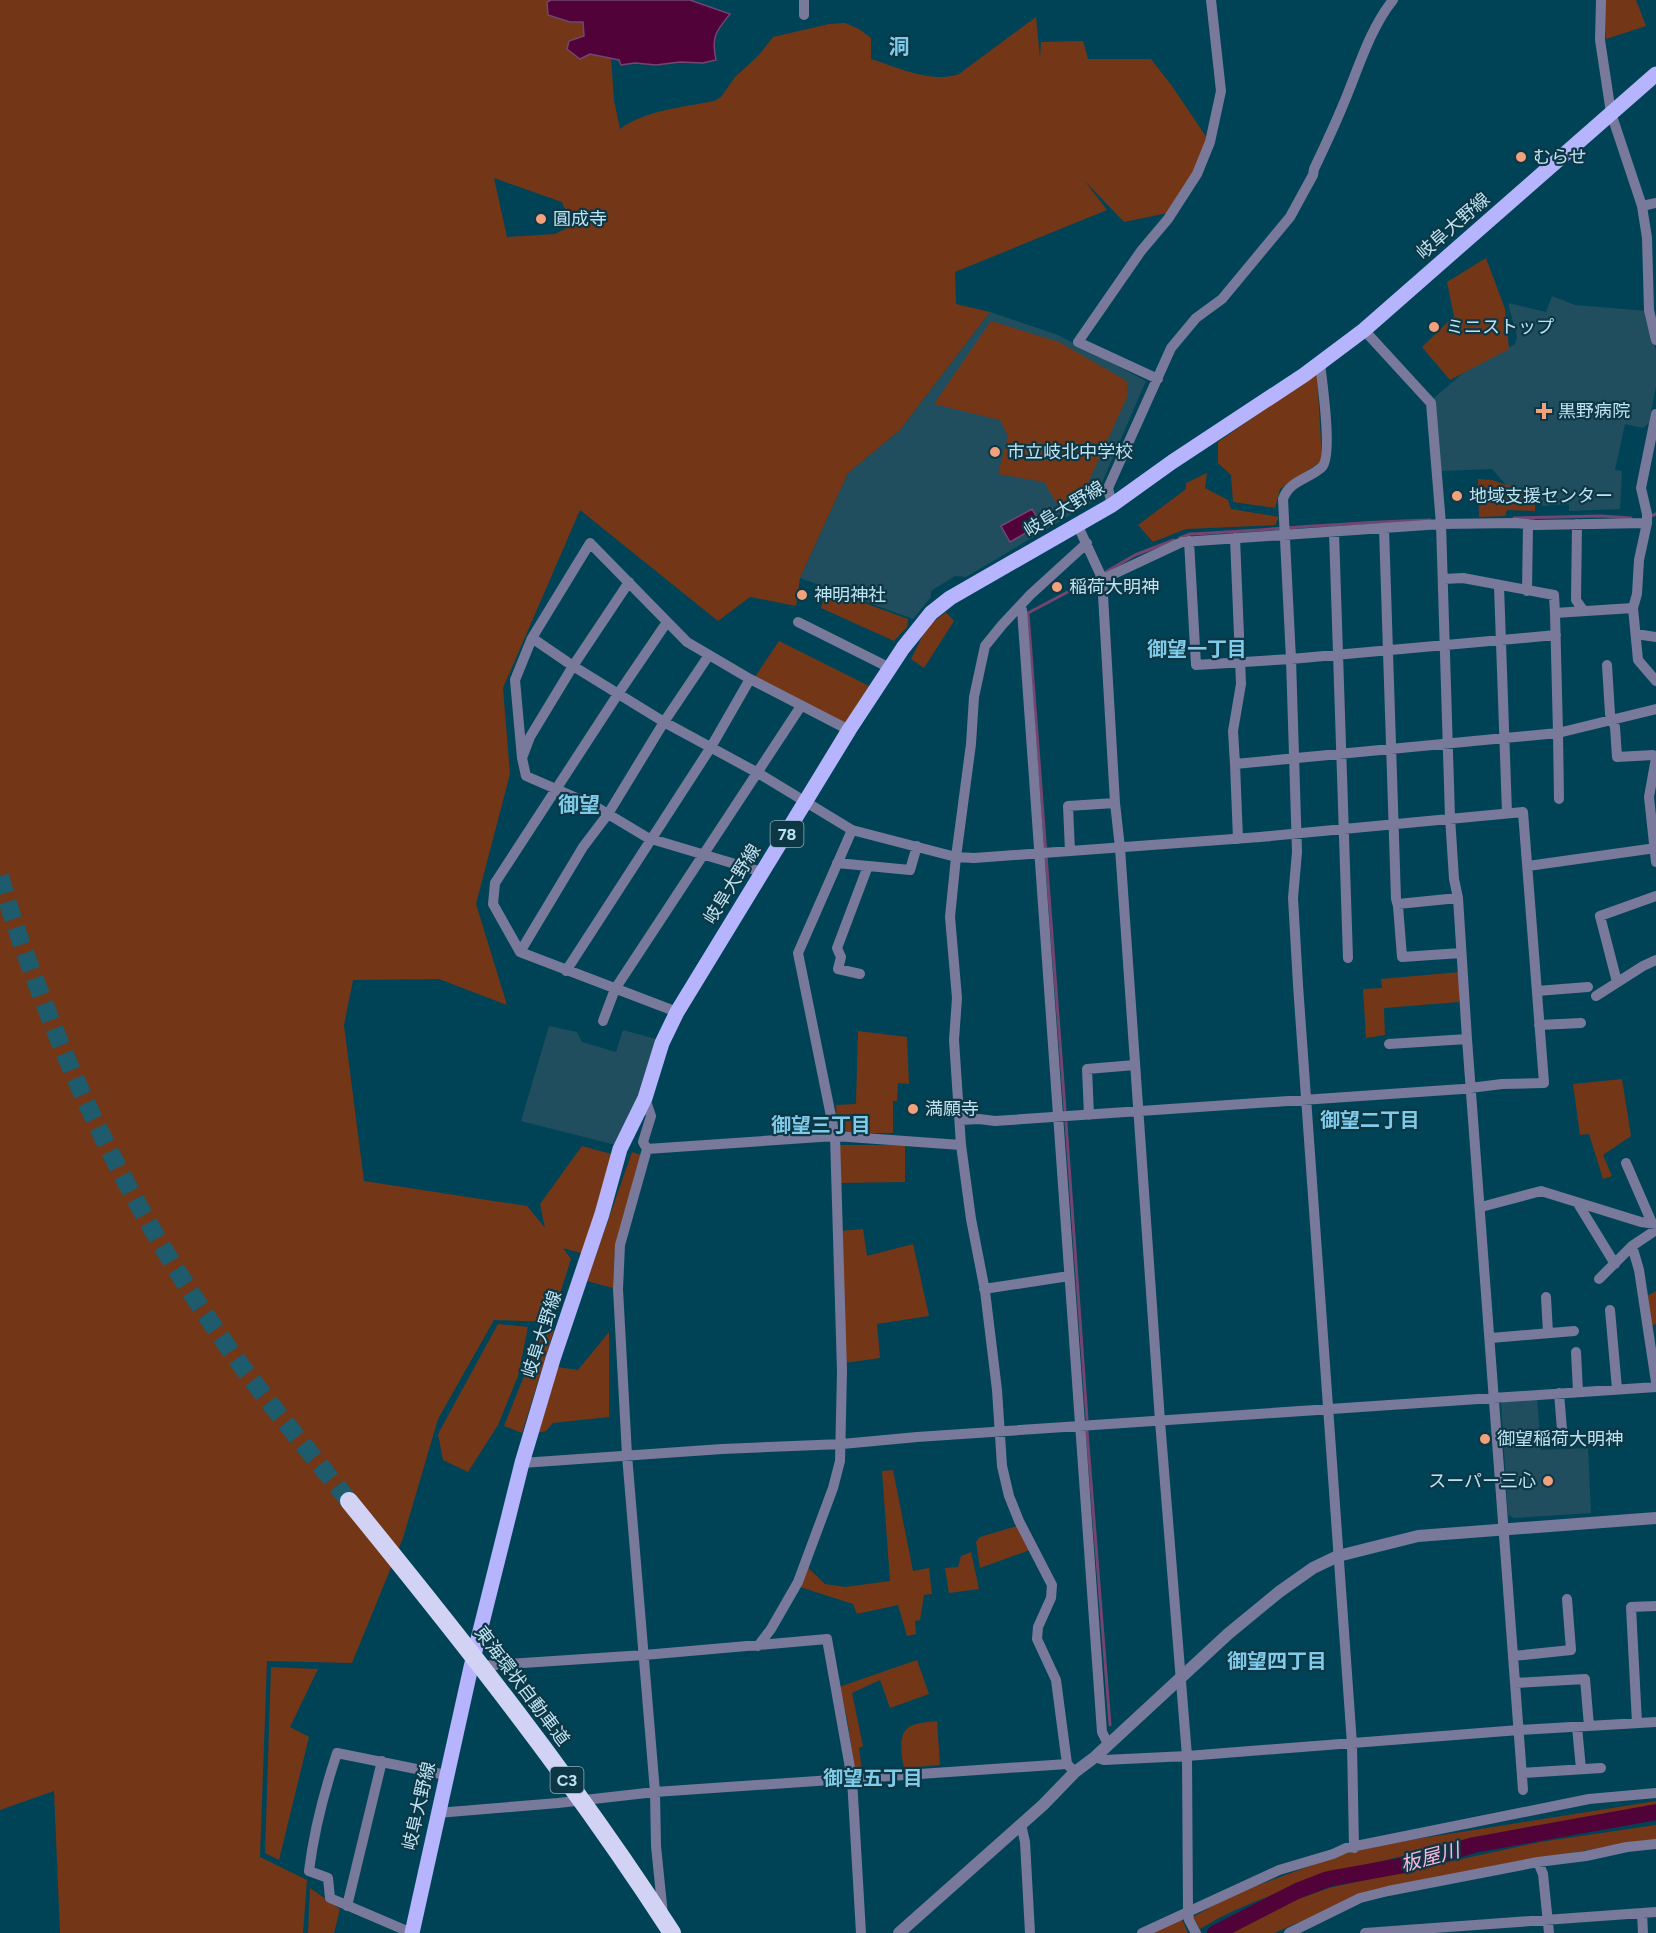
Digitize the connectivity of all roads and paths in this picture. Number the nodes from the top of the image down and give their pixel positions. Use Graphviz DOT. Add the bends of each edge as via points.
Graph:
graph roads {
  1 [pos="804,0"];
  2 [pos="1211,0"];
  3 [pos="1393,0"];
  4 [pos="1601,0"];
  5 [pos="804,15"];
  6 [pos="1656,74"];
  7 [pos="1611,113"];
  8 [pos="1656,203"];
  9 [pos="1642,206"];
  10 [pos="1364,330"];
  11 [pos="1656,340"];
  12 [pos="1320,363"];
  13 [pos="1158,379"];
  14 [pos="1656,414"];
  15 [pos="1112,505"];
  16 [pos="1647,523"];
  17 [pos="1441,524"];
  18 [pos="1528,524"];
  19 [pos="1576,524"];
  20 [pos="1078,526"];
  21 [pos="1384,528"];
  22 [pos="1334,532"];
  23 [pos="1285,535"];
  24 [pos="1235,538"];
  25 [pos="1189,542"];
  26 [pos="1087,543"];
  27 [pos="1443,579"];
  28 [pos="1101,580"];
  29 [pos="629,582"];
  30 [pos="1499,586"];
  31 [pos="1527,591"];
  32 [pos="1020,607"];
  33 [pos="1633,608"];
  34 [pos="1582,610"];
  35 [pos="1555,613"];
  36 [pos="667,622"];
  37 [pos="798,622"];
  38 [pos="1636,634"];
  39 [pos="1556,635"];
  40 [pos="1656,637"];
  41 [pos="532,638"];
  42 [pos="1501,640"];
  43 [pos="1446,645"];
  44 [pos="1387,650"];
  45 [pos="709,655"];
  46 [pos="1338,655"];
  47 [pos="1291,659"];
  48 [pos="1240,663"];
  49 [pos="1607,665"];
  50 [pos="573,666"];
  51 [pos="890,668"];
  52 [pos="750,680"];
  53 [pos="1656,681"];
  54 [pos="618,694"];
  55 [pos="801,706"];
  56 [pos="1656,709"];
  57 [pos="1613,720"];
  58 [pos="664,722"];
  59 [pos="849,730"];
  60 [pos="1558,733"];
  61 [pos="1504,737"];
  62 [pos="1449,742"];
  63 [pos="711,747"];
  64 [pos="1391,748"];
  65 [pos="1341,753"];
  66 [pos="1292,757"];
  67 [pos="522,758"];
  68 [pos="1235,764"];
  69 [pos="758,773"];
  70 [pos="556,789"];
  71 [pos="1559,799"];
  72 [pos="806,803"];
  73 [pos="1115,803"];
  74 [pos="1507,813"];
  75 [pos="608,814"];
  76 [pos="1450,817"];
  77 [pos="1394,823"];
  78 [pos="852,830"];
  79 [pos="1344,830"];
  80 [pos="1295,834"];
  81 [pos="652,839"];
  82 [pos="1238,839"];
  83 [pos="917,846"];
  84 [pos="1120,848"];
  85 [pos="1655,848"];
  86 [pos="1070,851"];
  87 [pos="1040,853"];
  88 [pos="703,854"];
  89 [pos="956,857"];
  90 [pos="1656,862"];
  91 [pos="837,863"];
  92 [pos="868,866"];
  93 [pos="1528,866"];
  94 [pos="762,872"];
  95 [pos="1656,896"];
  96 [pos="1458,898"];
  97 [pos="1398,904"];
  98 [pos="520,952"];
  99 [pos="1461,953"];
  100 [pos="1348,958"];
  101 [pos="1656,960"];
  102 [pos="566,971"];
  103 [pos="861,974"];
  104 [pos="1617,982"];
  105 [pos="615,990"];
  106 [pos="1537,991"];
  107 [pos="676,1012"];
  108 [pos="603,1021"];
  109 [pos="1581,1023"];
  110 [pos="1539,1025"];
  111 [pos="1467,1039"];
  112 [pos="1389,1044"];
  113 [pos="1135,1065"];
  114 [pos="1470,1088"];
  115 [pos="645,1098"];
  116 [pos="1305,1099"];
  117 [pos="1138,1112"];
  118 [pos="1089,1115"];
  119 [pos="1058,1117"];
  120 [pos="960,1120"];
  121 [pos="835,1136"];
  122 [pos="961,1145"];
  123 [pos="647,1149"];
  124 [pos="1626,1163"];
  125 [pos="1577,1202"];
  126 [pos="1480,1208"];
  127 [pos="1655,1226"];
  128 [pos="1632,1246"];
  129 [pos="1615,1264"];
  130 [pos="1070,1276"];
  131 [pos="1599,1279"];
  132 [pos="984,1289"];
  133 [pos="1546,1297"];
  134 [pos="1610,1310"];
  135 [pos="1574,1331"];
  136 [pos="1548,1333"];
  137 [pos="1491,1338"];
  138 [pos="1576,1352"];
  139 [pos="1656,1382"];
  140 [pos="1656,1387"];
  141 [pos="1617,1389"];
  142 [pos="1578,1392"];
  143 [pos="1559,1393"];
  144 [pos="1495,1397"];
  145 [pos="1327,1409"];
  146 [pos="1160,1420"];
  147 [pos="1080,1426"];
  148 [pos="1001,1431"];
  149 [pos="1563,1442"];
  150 [pos="842,1443"];
  151 [pos="627,1455"];
  152 [pos="522,1463"];
  153 [pos="349,1501"];
  154 [pos="1656,1518"];
  155 [pos="1504,1531"];
  156 [pos="1338,1556"];
  157 [pos="1567,1599"];
  158 [pos="1656,1606"];
  159 [pos="758,1646"];
  160 [pos="644,1655"];
  161 [pos="1513,1656"];
  162 [pos="471,1667"];
  163 [pos="1180,1678"];
  164 [pos="1515,1683"];
  165 [pos="1656,1722"];
  166 [pos="1637,1723"];
  167 [pos="1589,1726"];
  168 [pos="1577,1727"];
  169 [pos="1519,1730"];
  170 [pos="1108,1744"];
  171 [pos="1352,1744"];
  172 [pos="1187,1756"];
  173 [pos="1095,1757"];
  174 [pos="382,1761"];
  175 [pos="1071,1768"];
  176 [pos="1601,1768"];
  177 [pos="1581,1769"];
  178 [pos="1522,1773"];
  179 [pos="446,1774"];
  180 [pos="852,1779"];
  181 [pos="1523,1790"];
  182 [pos="655,1792"];
  183 [pos="1656,1793"];
  184 [pos="437,1813"];
  185 [pos="1021,1824"];
  186 [pos="1656,1844"];
  187 [pos="1354,1848"];
  188 [pos="1538,1862"];
  189 [pos="347,1906"];
  190 [pos="1656,1911"];
  191 [pos="1642,1913"];
  192 [pos="1189,1916"];
  193 [pos="1548,1921"];
  194 [pos="1391,1932"];
  195 [pos="412,1933"];
  196 [pos="664,1933"];
  197 [pos="672,1933"];
  198 [pos="861,1933"];
  199 [pos="899,1933"];
  200 [pos="1030,1933"];
  201 [pos="1142,1933"];
  202 [pos="1196,1933"];
  203 [pos="1289,1933"];
  204 [pos="1365,1933"];
  205 [pos="1549,1933"];
  206 [pos="1643,1933"];
  1 -- 5 [label="street"];
  2 -- 13 [label="street" via="1221,92 1210,142 1197,174 1168,219 1078,342"];
  3 -- 13 [label="street" via="1366,48 1313,176 1290,217 1222,298 1196,318 1171,348"];
  4 -- 7 [label="street" via="1600,40"];
  6 -- 7 [label="main road, 岐阜大野線 / 78"];
  7 -- 9 [label="street"];
  7 -- 10 [label="main road, 岐阜大野線 / 78"];
  8 -- 9 [label="street"];
  9 -- 11 [label="street" via="1649,310"];
  10 -- 12 [label="main road, 岐阜大野線 / 78"];
  10 -- 17 [label="street" via="1431,404"];
  12 -- 15 [label="main road, 岐阜大野線 / 78"];
  12 -- 23 [label="street" via="1328,445 1325,463 1286,490"];
  13 -- 15 [label="street" via="1108,488"];
  14 -- 16 [label="street" via="1641,488"];
  15 -- 20 [label="main road, 岐阜大野線 / 78"];
  16 -- 19 [label="street"];
  16 -- 33 [label="street"];
  17 -- 18 [label="street"];
  17 -- 21 [label="street"];
  17 -- 27 [label="street"];
  18 -- 19 [label="street"];
  18 -- 31 [label="street"];
  19 -- 34 [label="street" via="1576,600"];
  20 -- 26 [label="street"];
  20 -- 51 [label="main road, 岐阜大野線 / 78" via="942,604 924,621"];
  21 -- 22 [label="street"];
  21 -- 44 [label="street"];
  22 -- 23 [label="street"];
  22 -- 46 [label="street"];
  23 -- 24 [label="street"];
  23 -- 47 [label="street"];
  24 -- 25 [label="street"];
  24 -- 48 [label="street"];
  25 -- 28 [label="street"];
  25 -- 48 [label="street" via="1196,665"];
  26 -- 28 [label="street"];
  26 -- 32 [label="street"];
  27 -- 30 [label="street" via="1462,578"];
  27 -- 43 [label="street"];
  28 -- 73 [label="street"];
  29 -- 36 [label="street"];
  29 -- 41 [label="street" via="590,543"];
  29 -- 50 [label="street"];
  30 -- 31 [label="street"];
  30 -- 42 [label="street"];
  31 -- 35 [label="street" via="1554,595"];
  32 -- 87 [label="street"];
  32 -- 89 [label="street" via="985,646 974,697"];
  33 -- 34 [label="street"];
  33 -- 38 [label="street"];
  34 -- 35 [label="street"];
  35 -- 39 [label="street"];
  36 -- 45 [label="street" via="687,642"];
  36 -- 54 [label="street"];
  37 -- 51 [label="street"];
  38 -- 40 [label="street"];
  38 -- 53 [label="street" via="1638,660"];
  39 -- 42 [label="street"];
  39 -- 60 [label="street"];
  41 -- 50 [label="street"];
  41 -- 67 [label="street" via="514,680"];
  42 -- 43 [label="street"];
  42 -- 61 [label="street"];
  43 -- 44 [label="street"];
  43 -- 62 [label="street"];
  44 -- 46 [label="street"];
  44 -- 64 [label="street"];
  45 -- 52 [label="street"];
  45 -- 58 [label="street"];
  46 -- 47 [label="street"];
  46 -- 65 [label="street"];
  47 -- 48 [label="street"];
  47 -- 66 [label="street"];
  48 -- 68 [label="street" via="1241,684 1233,731"];
  49 -- 57 [label="street"];
  50 -- 54 [label="street"];
  50 -- 67 [label="street" via="530,736"];
  51 -- 59 [label="main road, 岐阜大野線 / 78"];
  52 -- 55 [label="street"];
  52 -- 63 [label="street"];
  54 -- 58 [label="street"];
  54 -- 70 [label="street"];
  55 -- 59 [label="street"];
  55 -- 69 [label="street"];
  56 -- 57 [label="street"];
  57 -- 60 [label="street"];
  57 -- 85 [label="street" via="1617,757 1656,758 1649,797"];
  58 -- 63 [label="street"];
  58 -- 75 [label="street"];
  59 -- 72 [label="main road, 岐阜大野線 / 78"];
  60 -- 61 [label="street"];
  60 -- 71 [label="street"];
  61 -- 62 [label="street"];
  61 -- 74 [label="street"];
  62 -- 64 [label="street"];
  62 -- 76 [label="street"];
  63 -- 69 [label="street"];
  63 -- 81 [label="street"];
  64 -- 65 [label="street"];
  64 -- 77 [label="street"];
  65 -- 66 [label="street"];
  65 -- 79 [label="street"];
  66 -- 68 [label="street"];
  66 -- 80 [label="street"];
  67 -- 70 [label="street" via="526,776"];
  68 -- 82 [label="street"];
  69 -- 72 [label="street"];
  69 -- 88 [label="street"];
  70 -- 75 [label="street"];
  70 -- 98 [label="street" via="495,884 493,904"];
  72 -- 78 [label="street"];
  72 -- 94 [label="main road, 岐阜大野線 / 78"];
  73 -- 84 [label="street"];
  73 -- 86 [label="street" via="1068,806"];
  74 -- 76 [label="street"];
  74 -- 93 [label="street" via="1523,812"];
  75 -- 81 [label="street"];
  75 -- 98 [label="street" via="583,847"];
  76 -- 77 [label="street"];
  76 -- 96 [label="street"];
  77 -- 79 [label="street"];
  77 -- 97 [label="street"];
  78 -- 83 [label="street"];
  78 -- 91 [label="street"];
  79 -- 80 [label="street"];
  79 -- 100 [label="street"];
  80 -- 82 [label="street"];
  80 -- 116 [label="street" via="1293,898"];
  81 -- 88 [label="street"];
  81 -- 102 [label="street"];
  82 -- 84 [label="street"];
  83 -- 89 [label="street"];
  83 -- 92 [label="street" via="910,870"];
  84 -- 86 [label="street"];
  84 -- 113 [label="street"];
  85 -- 90 [label="street"];
  85 -- 93 [label="street"];
  86 -- 87 [label="street"];
  87 -- 89 [label="street"];
  87 -- 119 [label="street"];
  88 -- 94 [label="street"];
  88 -- 105 [label="street"];
  89 -- 120 [label="street" via="950,917 957,998 954,1040"];
  91 -- 92 [label="street"];
  91 -- 121 [label="street" via="798,953"];
  92 -- 103 [label="street" via="837,948 841,957 838,969"];
  93 -- 106 [label="street"];
  94 -- 107 [label="main road, 岐阜大野線 / 78"];
  95 -- 104 [label="street" via="1600,916"];
  96 -- 97 [label="street"];
  96 -- 99 [label="street"];
  97 -- 99 [label="street" via="1402,957"];
  98 -- 102 [label="street"];
  99 -- 111 [label="street"];
  101 -- 104 [label="street"];
  102 -- 105 [label="street"];
  104 -- 106 [label="street" via="1592,992"];
  105 -- 107 [label="street"];
  105 -- 108 [label="street"];
  106 -- 110 [label="street"];
  107 -- 115 [label="main road, 岐阜大野線 / 78"];
  109 -- 110 [label="street"];
  110 -- 114 [label="street" via="1544,1083"];
  111 -- 112 [label="street"];
  111 -- 114 [label="street"];
  113 -- 117 [label="street"];
  113 -- 118 [label="street" via="1087,1069"];
  114 -- 116 [label="street"];
  114 -- 126 [label="street"];
  115 -- 123 [label="street" via="651,1116 643,1142"];
  115 -- 152 [label="main road, 岐阜大野線 / 78" via="620,1149"];
  116 -- 117 [label="street"];
  116 -- 145 [label="street"];
  117 -- 118 [label="street"];
  117 -- 146 [label="street"];
  118 -- 119 [label="street"];
  119 -- 120 [label="street"];
  119 -- 130 [label="street"];
  120 -- 122 [label="street"];
  121 -- 122 [label="street"];
  121 -- 123 [label="street"];
  121 -- 150 [label="street"];
  122 -- 132 [label="street"];
  123 -- 151 [label="street" via="620,1245 619,1328"];
  124 -- 127 [label="street"];
  125 -- 126 [label="street" via="1541,1191"];
  125 -- 127 [label="street"];
  125 -- 129 [label="street"];
  126 -- 137 [label="street"];
  127 -- 128 [label="street"];
  128 -- 129 [label="street"];
  128 -- 139 [label="street"];
  129 -- 131 [label="street"];
  130 -- 132 [label="street"];
  130 -- 147 [label="street"];
  132 -- 148 [label="street"];
  133 -- 136 [label="street"];
  134 -- 141 [label="street"];
  135 -- 136 [label="street"];
  136 -- 137 [label="street"];
  137 -- 144 [label="street"];
  138 -- 142 [label="street"];
  140 -- 141 [label="street"];
  141 -- 142 [label="street"];
  142 -- 143 [label="street"];
  143 -- 144 [label="street"];
  143 -- 149 [label="street"];
  144 -- 145 [label="street"];
  144 -- 155 [label="street"];
  145 -- 146 [label="street"];
  145 -- 156 [label="street"];
  146 -- 147 [label="street"];
  146 -- 163 [label="street"];
  147 -- 148 [label="street"];
  147 -- 170 [label="street" via="1102,1732"];
  148 -- 150 [label="street"];
  148 -- 175 [label="street" via="1008,1496 1052,1585 1037,1639 1056,1680"];
  150 -- 151 [label="street"];
  150 -- 159 [label="street" via="833,1488 798,1582"];
  151 -- 152 [label="street"];
  151 -- 160 [label="street"];
  152 -- 162 [label="main road, 岐阜大野線 / 78"];
  153 -- 197 [label="highway, 東海環状自動車道 / C3" via="456,1632 594,1817"];
  154 -- 155 [label="street"];
  155 -- 156 [label="street" via="1418,1536"];
  155 -- 161 [label="street"];
  156 -- 163 [label="street" via="1312,1568 1279,1592"];
  156 -- 171 [label="street"];
  157 -- 161 [label="street" via="1571,1650"];
  158 -- 166 [label="street" via="1631,1607"];
  159 -- 160 [label="street"];
  159 -- 180 [label="street" via="827,1639"];
  160 -- 162 [label="street"];
  160 -- 182 [label="street"];
  161 -- 164 [label="street"];
  162 -- 179 [label="main road, 岐阜大野線 / 78"];
  163 -- 170 [label="street"];
  163 -- 172 [label="street"];
  164 -- 167 [label="street" via="1585,1679"];
  164 -- 169 [label="street"];
  165 -- 166 [label="street"];
  166 -- 167 [label="street"];
  167 -- 168 [label="street"];
  168 -- 169 [label="street"];
  168 -- 177 [label="street"];
  169 -- 171 [label="street"];
  169 -- 178 [label="street"];
  170 -- 173 [label="street"];
  171 -- 172 [label="street"];
  171 -- 187 [label="street"];
  172 -- 173 [label="street" via="1104,1760"];
  172 -- 192 [label="street"];
  173 -- 175 [label="street"];
  174 -- 179 [label="street"];
  174 -- 189 [label="street"];
  174 -- 189 [label="street" via="338,1753 321,1801 309,1871 328,1878 330,1898"];
  175 -- 180 [label="street"];
  175 -- 185 [label="street"];
  176 -- 177 [label="street"];
  177 -- 178 [label="street"];
  178 -- 181 [label="street"];
  179 -- 184 [label="main road, 岐阜大野線 / 78"];
  180 -- 182 [label="street"];
  180 -- 198 [label="street"];
  182 -- 184 [label="street"];
  182 -- 196 [label="street"];
  183 -- 187 [label="street" via="1588,1799"];
  184 -- 195 [label="main road, 岐阜大野線 / 78"];
  185 -- 199 [label="street"];
  185 -- 200 [label="street"];
  186 -- 188 [label="street"];
  187 -- 192 [label="street" via="1278,1870"];
  188 -- 193 [label="street"];
  188 -- 203 [label="street" via="1360,1898"];
  189 -- 195 [label="street"];
  190 -- 191 [label="street"];
  191 -- 193 [label="street"];
  191 -- 206 [label="street"];
  192 -- 201 [label="street"];
  192 -- 202 [label="street"];
  193 -- 194 [label="street"];
  193 -- 205 [label="street"];
  194 -- 204 [label="street"];
}
